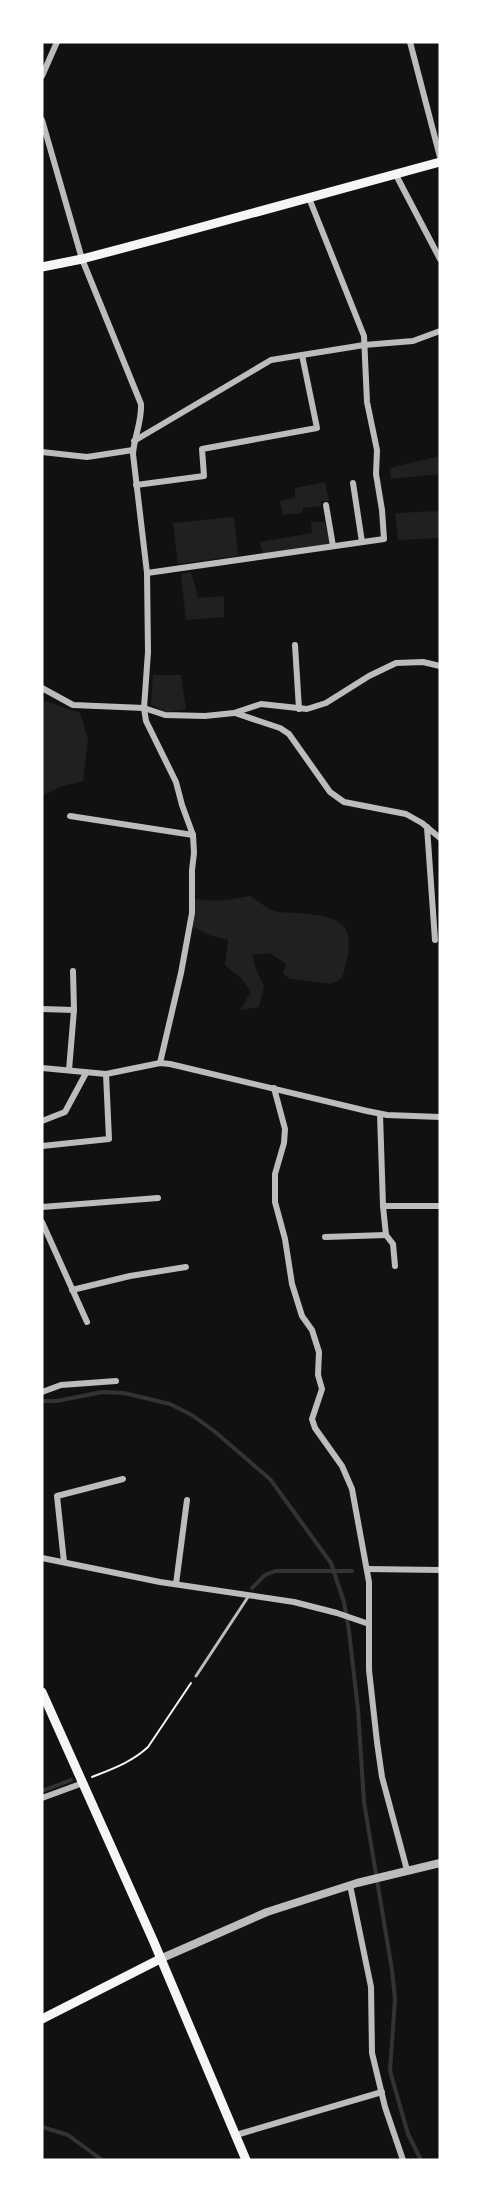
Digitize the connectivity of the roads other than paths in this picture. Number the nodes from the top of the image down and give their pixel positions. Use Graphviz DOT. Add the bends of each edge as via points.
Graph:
graph roads {
  1 [pos="57,42"];
  2 [pos="410,42"];
  3 [pos="42,76"];
  4 [pos="42,120"];
  5 [pos="440,157"];
  6 [pos="440,162"];
  7 [pos="396,175"];
  8 [pos="309,198"];
  9 [pos="82,259"];
  10 [pos="440,259"];
  11 [pos="42,267"];
  12 [pos="440,331"];
  13 [pos="364,345"];
  14 [pos="302,354"];
  15 [pos="134,441"];
  16 [pos="133,450"];
  17 [pos="42,452"];
  18 [pos="353,483"];
  19 [pos="136,485"];
  20 [pos="326,505"];
  21 [pos="362,542"];
  22 [pos="333,546"];
  23 [pos="147,573"];
  24 [pos="295,645"];
  25 [pos="440,666"];
  26 [pos="42,687"];
  27 [pos="144,708"];
  28 [pos="299,710"];
  29 [pos="234,713"];
  30 [pos="70,816"];
  31 [pos="427,827"];
  32 [pos="193,835"];
  33 [pos="440,838"];
  34 [pos="435,940"];
  35 [pos="73,971"];
  36 [pos="42,1009"];
  37 [pos="74,1010"];
  38 [pos="160,1063"];
  39 [pos="42,1068"];
  40 [pos="69,1070"];
  41 [pos="86,1073"];
  42 [pos="106,1074"];
  43 [pos="274,1088"];
  44 [pos="380,1114"];
  45 [pos="440,1118"];
  46 [pos="42,1121"];
  47 [pos="42,1146"];
  48 [pos="158,1198"];
  49 [pos="383,1206"];
  50 [pos="440,1206"];
  51 [pos="42,1207"];
  52 [pos="42,1222"];
  53 [pos="386,1235"];
  54 [pos="325,1237"];
  55 [pos="395,1266"];
  56 [pos="186,1267"];
  57 [pos="72,1290"];
  58 [pos="87,1322"];
  59 [pos="116,1381"];
  60 [pos="42,1392"];
  61 [pos="123,1479"];
  62 [pos="187,1500"];
  63 [pos="42,1558"];
  64 [pos="64,1562"];
  65 [pos="367,1569"];
  66 [pos="440,1570"];
  67 [pos="176,1584"];
  68 [pos="249,1594"];
  69 [pos="369,1624"];
  70 [pos="196,1676"];
  71 [pos="42,1692"];
  72 [pos="86,1780"];
  73 [pos="42,1798"];
  74 [pos="440,1863"];
  75 [pos="407,1870"];
  76 [pos="354,1884"];
  77 [pos="160,1959"];
  78 [pos="42,2019"];
  79 [pos="382,2092"];
  80 [pos="236,2135"];
  81 [pos="246,2160"];
  82 [pos="403,2160"];
  1 -- 3 [label="street"];
  2 -- 5 [label="street"];
  4 -- 9 [label="street"];
  6 -- 7 [label="main road"];
  7 -- 8 [label="main road"];
  7 -- 10 [label="street"];
  8 -- 9 [label="main road"];
  8 -- 13 [label="street" via="355,310"];
  9 -- 11 [label="main road"];
  9 -- 15 [label="street" via="141,404 142,416"];
  12 -- 13 [label="street" via="413,341"];
  13 -- 14 [label="street"];
  13 -- 21 [label="street" via="384,539"];
  14 -- 15 [label="street" via="271,360"];
  14 -- 19 [label="street" via="316,428 202,449 204,476"];
  15 -- 16 [label="street"];
  16 -- 17 [label="street" via="87,457"];
  16 -- 19 [label="street"];
  18 -- 21 [label="street"];
  19 -- 23 [label="street"];
  20 -- 22 [label="street"];
  21 -- 22 [label="street"];
  22 -- 23 [label="street"];
  23 -- 27 [label="street"];
  24 -- 28 [label="street"];
  25 -- 28 [label="street" via="396,663 326,703"];
  26 -- 27 [label="street" via="73,705"];
  27 -- 29 [label="street" via="165,716"];
  27 -- 32 [label="street" via="146,721 176,782"];
  28 -- 29 [label="street" via="261,704"];
  29 -- 31 [label="street" via="290,734 330,792 344,802 406,814"];
  30 -- 32 [label="street"];
  31 -- 33 [label="street"];
  31 -- 34 [label="street"];
  32 -- 38 [label="street" via="192,913"];
  35 -- 37 [label="street"];
  36 -- 37 [label="street"];
  37 -- 40 [label="street"];
  38 -- 42 [label="street"];
  38 -- 43 [label="street"];
  39 -- 40 [label="street"];
  40 -- 41 [label="street"];
  41 -- 42 [label="street"];
  41 -- 46 [label="street" via="65,1112"];
  42 -- 47 [label="street" via="109,1139"];
  43 -- 44 [label="street"];
  43 -- 65 [label="street" via="285,1129 275,1174 275,1202 292,1284 319,1352 322,1389 312,1419 352,1489"];
  44 -- 45 [label="street"];
  44 -- 49 [label="street"];
  48 -- 51 [label="street"];
  49 -- 50 [label="street"];
  49 -- 53 [label="street"];
  52 -- 57 [label="street"];
  53 -- 54 [label="street"];
  53 -- 55 [label="street" via="393,1244"];
  56 -- 57 [label="street"];
  57 -- 58 [label="street"];
  59 -- 60 [label="street" via="61,1384"];
  61 -- 64 [label="street" via="57,1497"];
  62 -- 67 [label="street"];
  63 -- 64 [label="street"];
  64 -- 67 [label="street"];
  65 -- 66 [label="street"];
  65 -- 69 [label="street"];
  67 -- 68 [label="street"];
  68 -- 69 [label="street"];
  68 -- 70 [label="lane"];
  69 -- 75 [label="street" via="369,1670 382,1778"];
  71 -- 72 [label="main road"];
  72 -- 73 [label="street"];
  72 -- 77 [label="main road"];
  74 -- 75 [label="street"];
  75 -- 76 [label="street"];
  76 -- 77 [label="street" via="267,1912"];
  76 -- 79 [label="street" via="371,1987 372,2053"];
  77 -- 78 [label="main road"];
  77 -- 80 [label="main road"];
  79 -- 80 [label="street"];
  79 -- 82 [label="street"];
  80 -- 81 [label="main road"];
}
